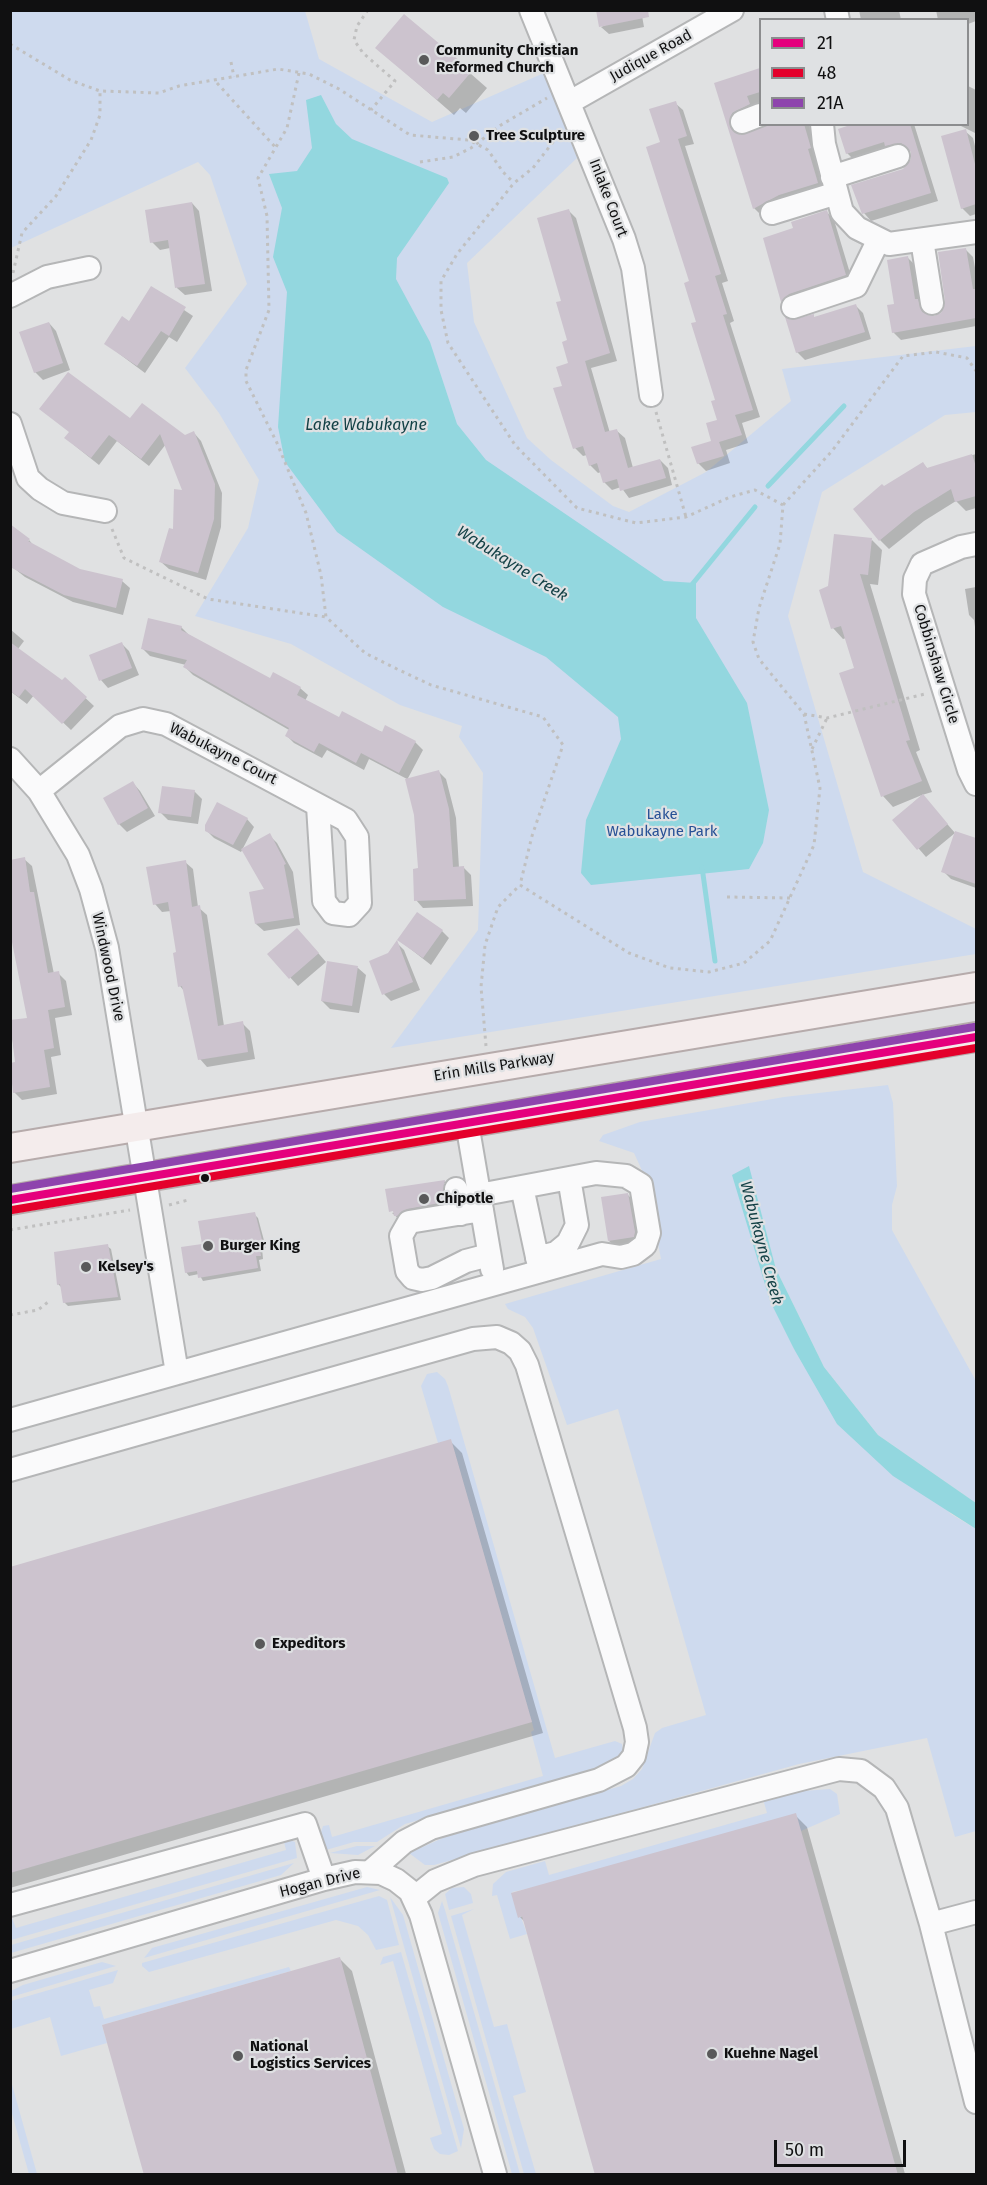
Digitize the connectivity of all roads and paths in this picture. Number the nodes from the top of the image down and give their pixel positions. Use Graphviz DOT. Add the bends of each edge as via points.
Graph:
graph roads {
  1 [pos="368,10"];
  2 [pos="531,10"];
  3 [pos="732,10"];
  4 [pos="10,44"];
  5 [pos="231,62"];
  6 [pos="299,73"];
  7 [pos="234,78"];
  8 [pos="216,82"];
  9 [pos="100,91"];
  10 [pos="570,101"];
  11 [pos="371,110"];
  12 [pos="822,126"];
  13 [pos="477,144"];
  14 [pos="276,148"];
  15 [pos="898,156"];
  16 [pos="420,162"];
  17 [pos="514,183"];
  18 [pos="835,185"];
  19 [pos="772,213"];
  20 [pos="976,232"];
  21 [pos="922,240"];
  22 [pos="878,241"];
  23 [pos="89,268"];
  24 [pos="11,296"];
  25 [pos="932,303"];
  26 [pos="793,307"];
  27 [pos="976,371"];
  28 [pos="651,395"];
  29 [pos="10,424"];
  30 [pos="783,505"];
  31 [pos="105,511"];
  32 [pos="686,517"];
  33 [pos="976,544"];
  34 [pos="326,617"];
  35 [pos="944,690"];
  36 [pos="804,714"];
  37 [pos="827,718"];
  38 [pos="812,750"];
  39 [pos="10,759"];
  40 [pos="976,784"];
  41 [pos="39,791"];
  42 [pos="318,806"];
  43 [pos="520,885"];
  44 [pos="727,897"];
  45 [pos="790,898"];
  46 [pos="976,987"];
  47 [pos="976,1037"];
  48 [pos="488,1068"];
  49 [pos="467,1123"];
  50 [pos="136,1126"];
  51 [pos="10,1148"];
  52 [pos="145,1177"];
  53 [pos="569,1178"];
  54 [pos="522,1187"];
  55 [pos="456,1189"];
  56 [pos="10,1200"];
  57 [pos="189,1200"];
  58 [pos="166,1205"];
  59 [pos="474,1206"];
  60 [pos="127,1211"];
  61 [pos="10,1230"];
  62 [pos="489,1255"];
  63 [pos="621,1257"];
  64 [pos="539,1266"];
  65 [pos="497,1285"];
  66 [pos="48,1302"];
  67 [pos="10,1315"];
  68 [pos="177,1373"];
  69 [pos="10,1420"];
  70 [pos="10,1470"];
  71 [pos="371,1871"];
  72 [pos="324,1879"];
  73 [pos="414,1898"];
  74 [pos="10,1905"];
  75 [pos="976,1912"];
  76 [pos="931,1924"];
  77 [pos="10,1971"];
  78 [pos="976,2102"];
  79 [pos="495,2175"];
  1 -- 11 [label="path" via="354,40 395,81"];
  2 -- 10 [label="street, Inlake Court"];
  3 -- 10 [label="street, Judique Road"];
  4 -- 9 [label="path" via="70,80"];
  5 -- 7 [label="path"];
  6 -- 7 [label="path" via="278,69"];
  6 -- 11 [label="path" via="339,89"];
  6 -- 14 [label="path" via="287,129"];
  7 -- 8 [label="path"];
  8 -- 9 [label="path" via="179,86 159,93"];
  8 -- 14 [label="path"];
  9 -- 24 [label="path" via="100,115 92,140 56,196 22,233"];
  10 -- 13 [label="path" via="501,125"];
  10 -- 17 [label="path" via="533,168"];
  10 -- 28 [label="street, Inlake Court" via="633,267"];
  11 -- 13 [label="path" via="410,135"];
  12 -- 18 [label="street"];
  13 -- 16 [label="path" via="453,157"];
  13 -- 17 [label="path" via="488,150"];
  14 -- 34 [label="path" via="258,178 267,216 268,310 246,370 246,381 306,513 321,575"];
  15 -- 18 [label="street"];
  17 -- 32 [label="path" via="441,280 441,310 448,343 515,446 577,508 636,522"];
  18 -- 19 [label="street"];
  18 -- 22 [label="street" via="842,212 856,228"];
  20 -- 21 [label="street"];
  21 -- 22 [label="street" via="889,244"];
  21 -- 25 [label="street"];
  22 -- 26 [label="street" via="856,286"];
  23 -- 24 [label="street" via="47,276"];
  27 -- 30 [label="path" via="967,358 936,352 903,356 832,451"];
  28 -- 32 [label="path"];
  29 -- 31 [label="street" via="28,478 40,489 63,502"];
  30 -- 32 [label="path" via="754,490"];
  30 -- 36 [label="path" via="780,544 759,608 753,642 759,659"];
  31 -- 34 [label="path" via="124,558 208,599"];
  33 -- 35 [label="street, Cobbinshaw Circle" via="922,564 915,579 914,594"];
  34 -- 43 [label="path" via="365,653 397,669 431,685 537,714 549,723 563,745"];
  35 -- 37 [label="path"];
  35 -- 40 [label="street, Cobbinshaw Circle"];
  36 -- 37 [label="path"];
  36 -- 38 [label="path"];
  37 -- 38 [label="path"];
  38 -- 45 [label="path" via="820,788 814,845"];
  39 -- 41 [label="street, Windwood Drive"];
  41 -- 42 [label="street, Wabukayne Court" via="120,726 143,719 166,724"];
  41 -- 50 [label="street, Windwood Drive" via="78,855 91,889 107,948"];
  43 -- 45 [label="path" via="629,953 670,968 709,972 744,963 770,941"];
  43 -- 48 [label="path" via="498,907 485,945 481,987"];
  44 -- 45 [label="path"];
  46 -- 48 [label="main road, Erin Mills Parkway"];
  47 -- 49 [label="main road"];
  48 -- 50 [label="main road, Erin Mills Parkway"];
  49 -- 52 [label="main road"];
  49 -- 59 [label="street"];
  50 -- 51 [label="main road, Erin Mills Parkway"];
  50 -- 52 [label="street, Windwood Drive"];
  52 -- 56 [label="main road"];
  52 -- 68 [label="street, Windwood Drive"];
  53 -- 54 [label="street"];
  53 -- 63 [label="street" via="596,1173 626,1176 641,1185 649,1233 645,1245"];
  53 -- 64 [label="street" via="577,1225 568,1243"];
  54 -- 59 [label="street"];
  54 -- 64 [label="street"];
  55 -- 59 [label="street"];
  57 -- 58 [label="path"];
  59 -- 62 [label="street"];
  59 -- 62 [label="street" via="409,1222 400,1236 407,1271 413,1278 432,1278 466,1261"];
  60 -- 61 [label="path"];
  62 -- 65 [label="street"];
  63 -- 64 [label="street" via="602,1254"];
  63 -- 65 [label="street" via="604,1268 523,1290"];
  64 -- 65 [label="street"];
  65 -- 68 [label="street"];
  66 -- 67 [label="path" via="38,1310"];
  68 -- 69 [label="street"];
  70 -- 71 [label="street" via="474,1339 497,1337 512,1342 527,1365 635,1728 634,1756 619,1770 599,1780 431,1828 404,1842"];
  71 -- 72 [label="street, Hogan Drive"];
  71 -- 73 [label="street, Hogan Drive" via="396,1880"];
  72 -- 74 [label="street" via="304,1824"];
  72 -- 77 [label="street, Hogan Drive"];
  73 -- 76 [label="street" via="435,1881 474,1865 838,1769 861,1771 884,1788 897,1808"];
  73 -- 79 [label="street, Hogan Drive"];
  75 -- 76 [label="street"];
  76 -- 78 [label="street"];
}
